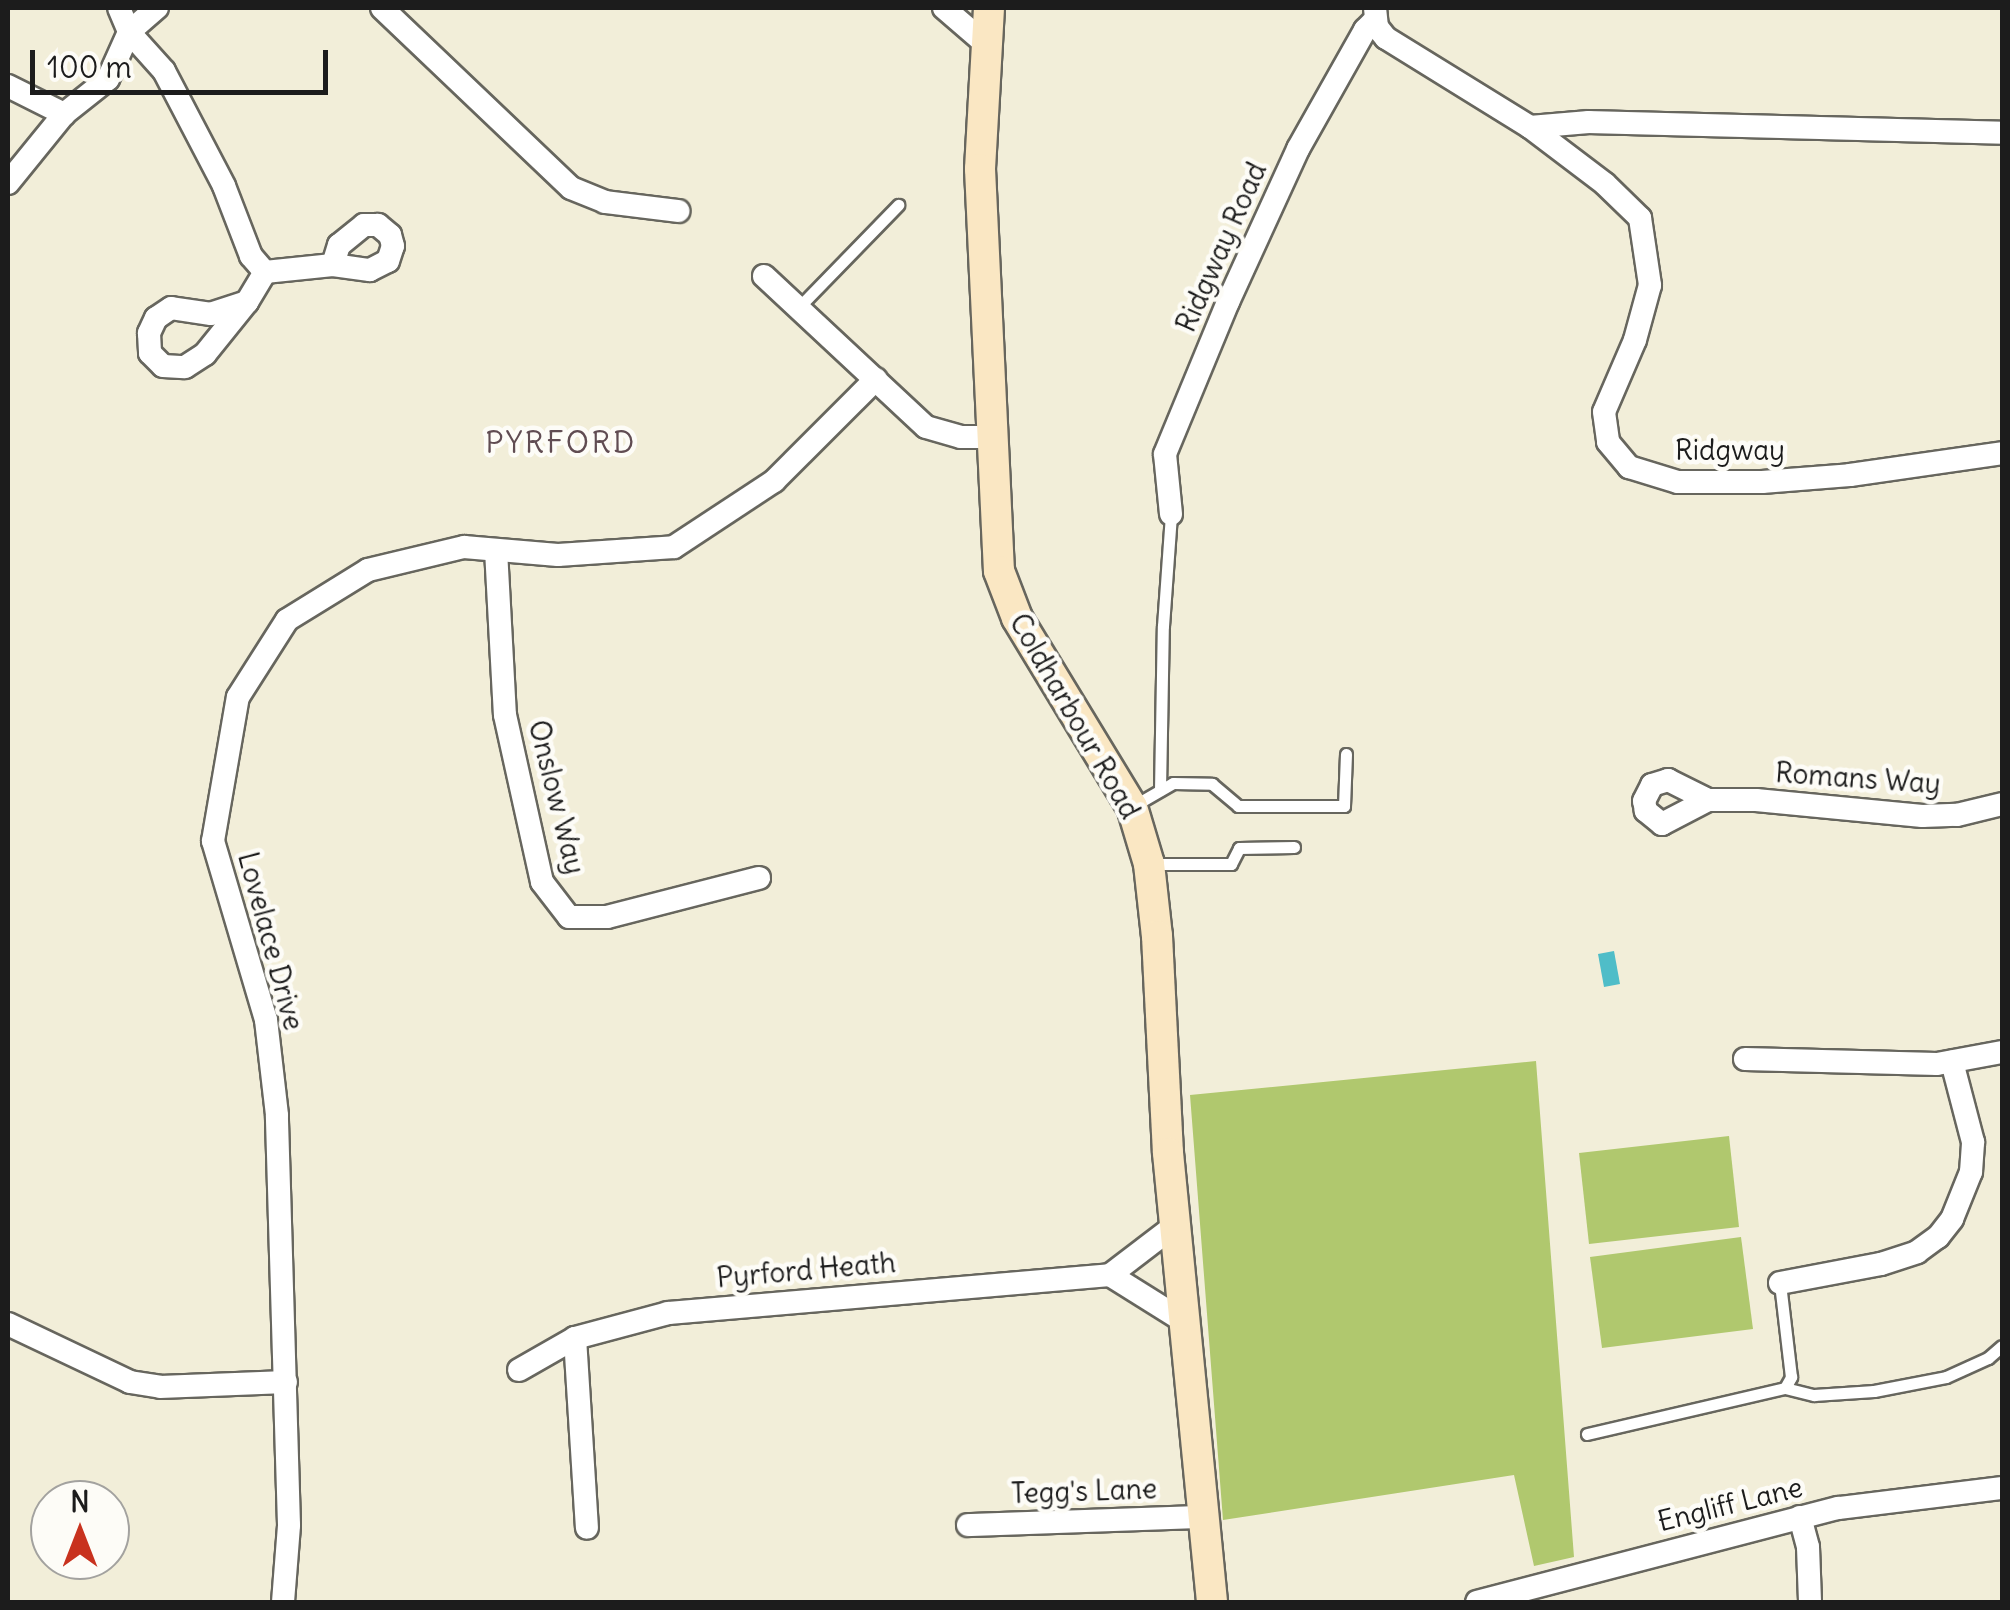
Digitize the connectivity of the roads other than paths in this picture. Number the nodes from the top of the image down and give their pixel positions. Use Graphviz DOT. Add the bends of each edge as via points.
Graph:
graph roads {
  1 [pos="119,8"];
  2 [pos="156,8"];
  3 [pos="382,8"];
  4 [pos="944,8"];
  5 [pos="989,8"];
  6 [pos="1375,14"];
  7 [pos="129,32"];
  8 [pos="986,44"];
  9 [pos="8,86"];
  10 [pos="64,114"];
  11 [pos="1530,127"];
  12 [pos="2002,133"];
  13 [pos="8,183"];
  14 [pos="898,205"];
  15 [pos="678,211"];
  16 [pos="333,265"];
  17 [pos="265,272"];
  18 [pos="764,276"];
  19 [pos="247,302"];
  20 [pos="798,308"];
  21 [pos="876,379"];
  22 [pos="992,437"];
  23 [pos="2002,453"];
  24 [pos="1171,514"];
  25 [pos="496,550"];
  26 [pos="1346,754"];
  27 [pos="1160,790"];
  28 [pos="1708,800"];
  29 [pos="2002,804"];
  30 [pos="1132,807"];
  31 [pos="1294,847"];
  32 [pos="1149,864"];
  33 [pos="759,878"];
  34 [pos="2002,1052"];
  35 [pos="1760,1053"];
  36 [pos="1952,1062"];
  37 [pos="1174,1226"];
  38 [pos="1110,1274"];
  39 [pos="1780,1282"];
  40 [pos="1182,1320"];
  41 [pos="8,1324"];
  42 [pos="576,1338"];
  43 [pos="2002,1346"];
  44 [pos="519,1370"];
  45 [pos="286,1382"];
  46 [pos="1785,1388"];
  47 [pos="1586,1434"];
  48 [pos="2002,1488"];
  49 [pos="1202,1517"];
  50 [pos="1800,1517"];
  51 [pos="968,1526"];
  52 [pos="587,1528"];
  53 [pos="1540,1594"];
  54 [pos="283,1602"];
  55 [pos="1212,1602"];
  56 [pos="1476,1602"];
  57 [pos="1810,1602"];
  1 -- 7 [label="street"];
  2 -- 7 [label="street"];
  3 -- 15 [label="street" via="571,188 605,202"];
  4 -- 8 [label="street"];
  5 -- 8 [label="main road, Coldharbour Road"];
  6 -- 11 [label="street, Ridgway" via="1392,42"];
  6 -- 24 [label="street, Ridgway Road" via="1298,149 1165,454"];
  7 -- 10 [label="street" via="108,79"];
  7 -- 17 [label="street" via="164,71 224,186 251,256"];
  8 -- 22 [label="main road, Coldharbour Road" via="980,169"];
  9 -- 10 [label="street"];
  10 -- 13 [label="street"];
  11 -- 12 [label="street" via="1589,122"];
  11 -- 23 [label="street, Ridgway" via="1624,200 1644,230 1650,265 1646,304 1604,412 1608,442 1628,467 1678,482 1762,482"];
  14 -- 20 [label="lane"];
  16 -- 17 [label="street"];
  17 -- 19 [label="street"];
  18 -- 20 [label="street"];
  20 -- 21 [label="street"];
  21 -- 22 [label="street" via="926,427"];
  21 -- 25 [label="street, Lovelace Drive" via="774,481 674,547 558,555"];
  22 -- 30 [label="main road, Coldharbour Road" via="999,572 1017,618"];
  24 -- 27 [label="lane"];
  25 -- 33 [label="street, Onslow Way" via="505,715 542,882 569,917 607,917"];
  25 -- 45 [label="street, Lovelace Drive" via="464,547 368,570 287,620 238,697 212,841 266,1020 277,1115"];
  26 -- 27 [label="lane" via="1344,806 1238,806 1212,784 1173,783"];
  27 -- 30 [label="lane"];
  28 -- 29 [label="street, Romans Way" via="1922,816"];
  30 -- 32 [label="main road, Coldharbour Road"];
  31 -- 32 [label="lane" via="1239,848 1231,864"];
  32 -- 37 [label="main road, Coldharbour Road"];
  34 -- 36 [label="street"];
  35 -- 36 [label="street"];
  36 -- 39 [label="street" via="1973,1142 1971,1172 1938,1237 1917,1252 1803,1268"];
  37 -- 38 [label="street"];
  37 -- 40 [label="main road, Coldharbour Road"];
  38 -- 40 [label="street"];
  38 -- 42 [label="street, Pyrford Heath" via="668,1313"];
  39 -- 46 [label="lane" via="1790,1377"];
  40 -- 49 [label="main road, Coldharbour Road"];
  41 -- 45 [label="street" via="130,1382"];
  42 -- 44 [label="street, Pyrford Heath"];
  42 -- 52 [label="street"];
  43 -- 46 [label="lane" via="1946,1377 1892,1388 1814,1394"];
  45 -- 54 [label="street, Lovelace Drive"];
  46 -- 47 [label="lane"];
  48 -- 50 [label="street, Engliff Lane"];
  49 -- 51 [label="street, Tegg's Lane"];
  49 -- 55 [label="main road, Coldharbour Road"];
  50 -- 53 [label="street, Engliff Lane"];
  50 -- 57 [label="street"];
  53 -- 56 [label="street, Engliff Lane"];
}
